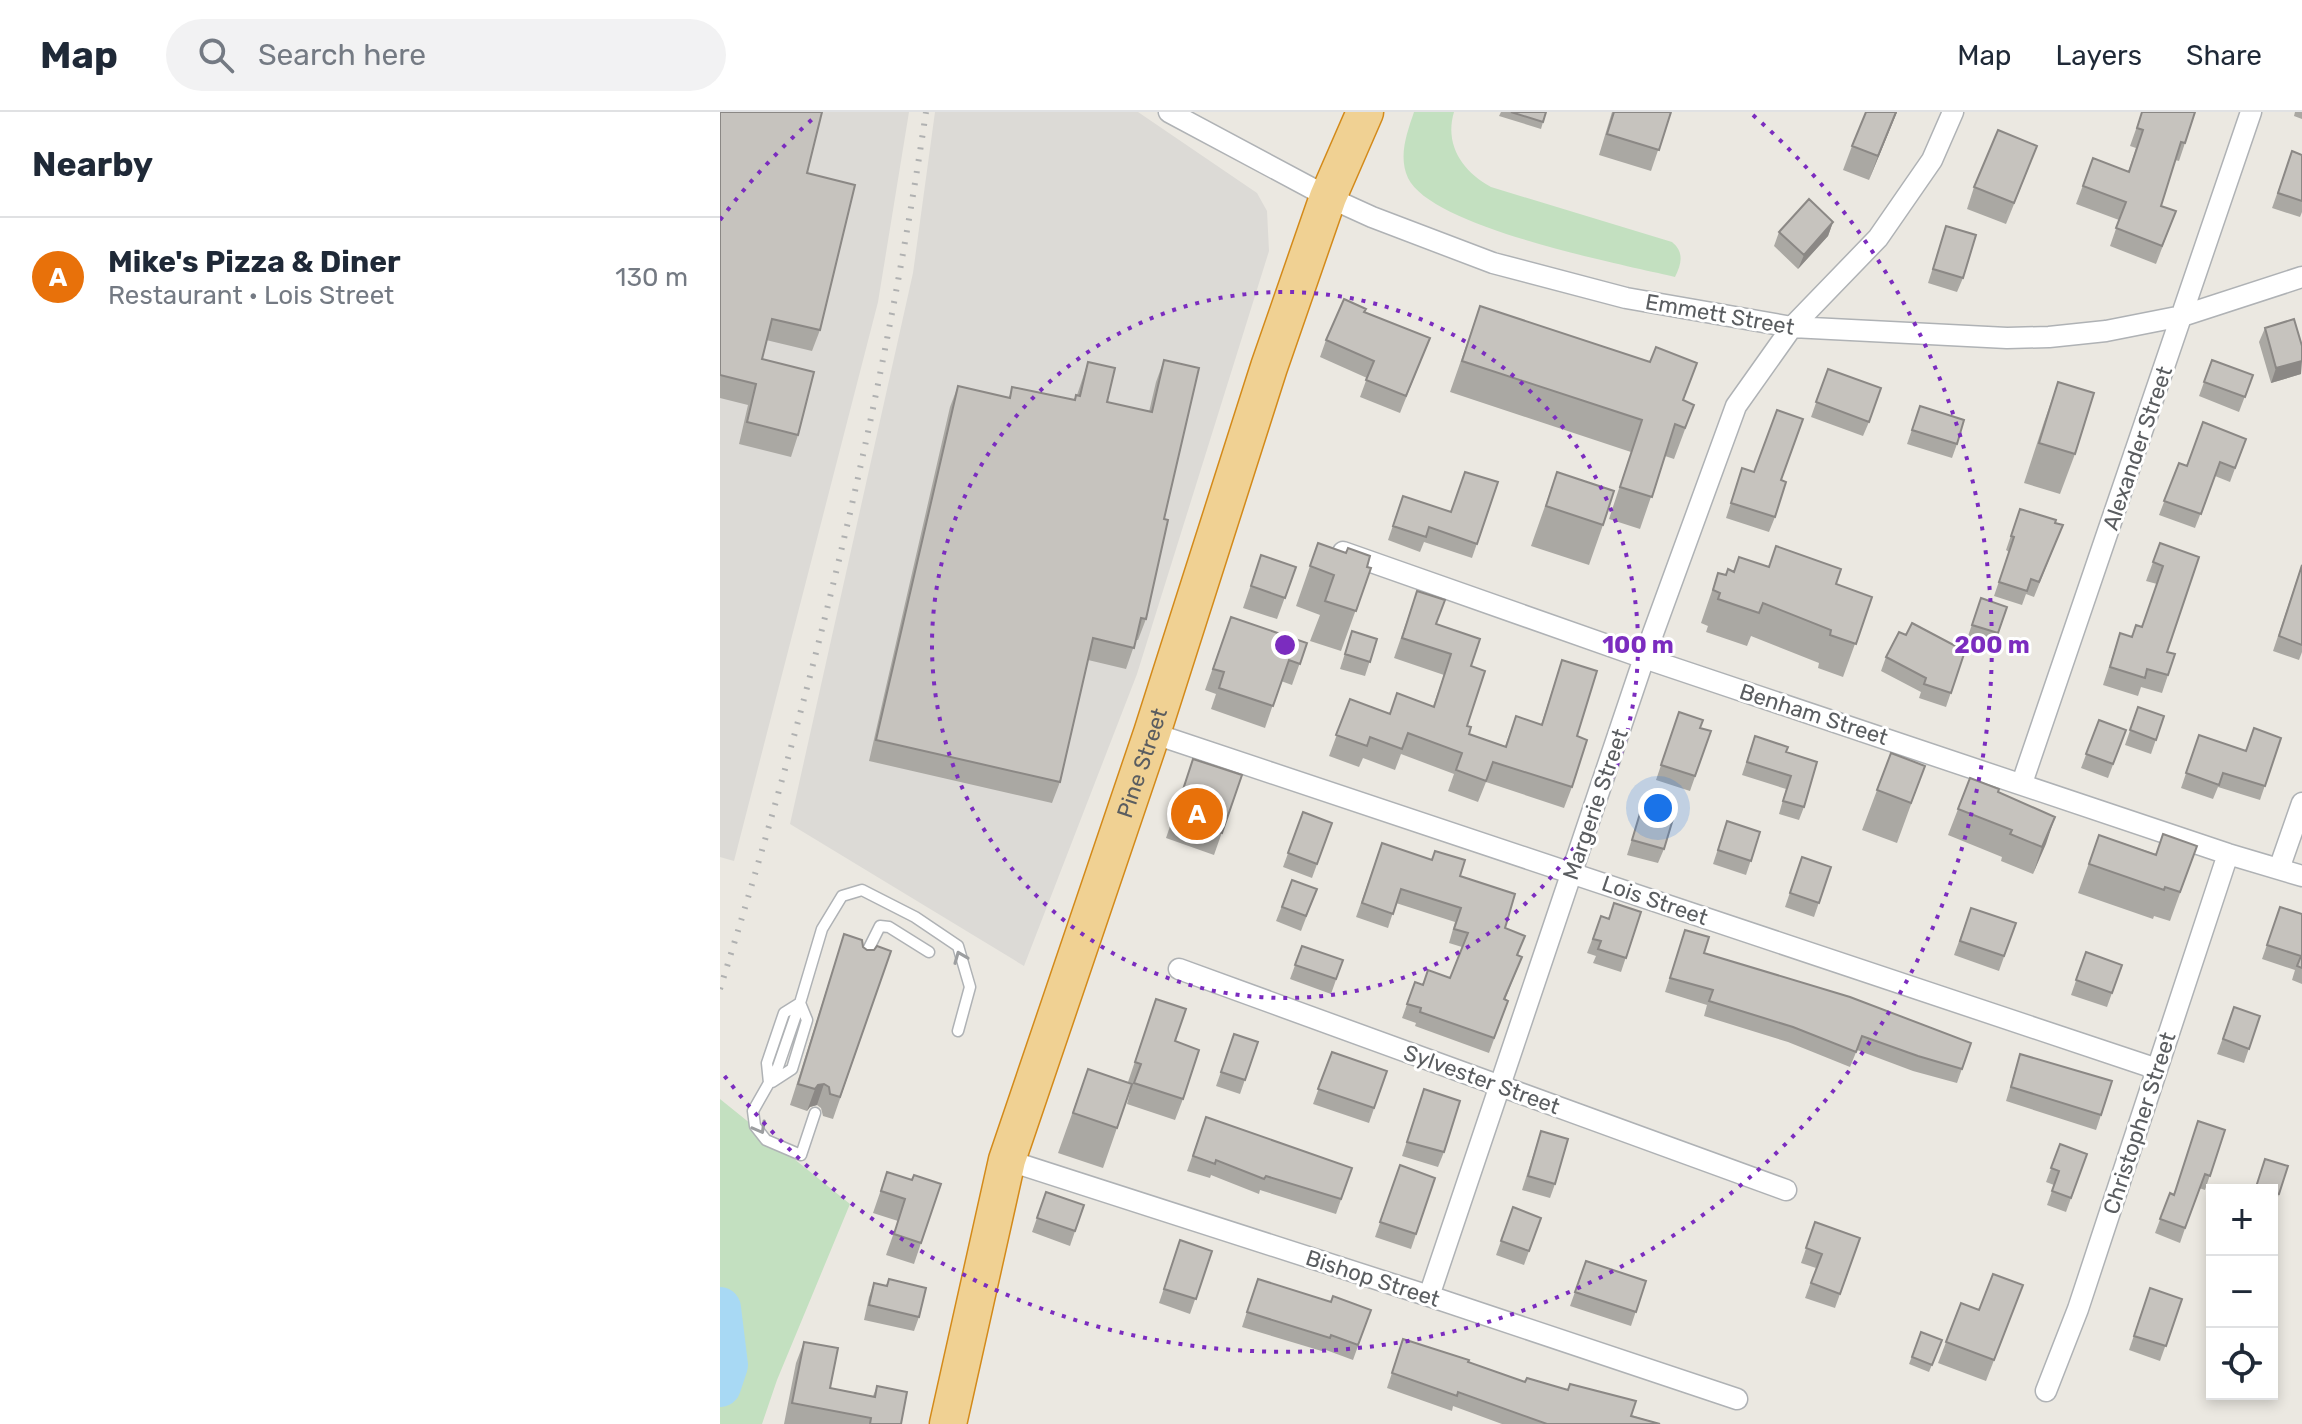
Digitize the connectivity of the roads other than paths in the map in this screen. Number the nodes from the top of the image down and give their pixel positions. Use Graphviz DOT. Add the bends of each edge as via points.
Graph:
graph roads {
  1 [pos="1169,112"];
  2 [pos="1365,112"];
  3 [pos="1953,112"];
  4 [pos="2251,112"];
  5 [pos="1328,197"];
  6 [pos="2302,277"];
  7 [pos="2182,316"];
  8 [pos="1792,327"];
  9 [pos="1327,547"];
  10 [pos="1644,658"];
  11 [pos="1152,733"];
  12 [pos="2022,783"];
  13 [pos="2302,803"];
  14 [pos="2228,854"];
  15 [pos="2279,869"];
  16 [pos="1573,872"];
  17 [pos="2302,876"];
  18 [pos="929,952"];
  19 [pos="862,964"];
  20 [pos="1179,969"];
  21 [pos="800,1003"];
  22 [pos="958,1031"];
  23 [pos="2157,1069"];
  24 [pos="769,1083"];
  25 [pos="1499,1085"];
  26 [pos="815,1113"];
  27 [pos="1007,1160"];
  28 [pos="1786,1190"];
  29 [pos="1429,1296"];
  30 [pos="2046,1391"];
  31 [pos="1737,1399"];
  32 [pos="948,1424"];
  1 -- 5 [label="street, Emmett Street"];
  2 -- 5 [label="highway, Pine Street"];
  3 -- 8 [label="street, Margerie Street" via="1932,160 1878,238"];
  4 -- 7 [label="street, Alexander Street"];
  5 -- 8 [label="street, Emmett Street" via="1493,263 1626,298"];
  5 -- 11 [label="highway, Pine Street"];
  6 -- 7 [label="street, Emmett Street"];
  7 -- 8 [label="street, Emmett Street" via="2049,337"];
  7 -- 12 [label="street, Alexander Street"];
  8 -- 10 [label="street, Margerie Street" via="1736,406"];
  9 -- 10 [label="street, Benham Street"];
  10 -- 12 [label="street, Benham Street"];
  10 -- 16 [label="street, Margerie Street"];
  11 -- 16 [label="street, Lois Street"];
  11 -- 27 [label="highway, Pine Street"];
  12 -- 14 [label="street, Benham Street"];
  13 -- 15 [label="street"];
  14 -- 15 [label="street, Benham Street"];
  14 -- 23 [label="street, Christopher Street"];
  15 -- 17 [label="street, Benham Street"];
  16 -- 23 [label="street, Lois Street"];
  16 -- 25 [label="street, Margerie Street"];
  18 -- 19 [label="lane" via="880,926"];
  20 -- 25 [label="street, Sylvester Street"];
  22 -- 21 [label="lane, one-way" via="970,987 958,946 862,890 842,896 822,929"];
  21 -- 24 [label="lane" via="784,1013 767,1063"];
  21 -- 24 [label="lane" via="807,1020 792,1069"];
  23 -- 30 [label="street, Christopher Street"];
  24 -- 26 [label="lane, one-way" via="753,1111 755,1126 766,1140 801,1155"];
  25 -- 28 [label="street, Sylvester Street"];
  25 -- 29 [label="street, Margerie Street"];
  27 -- 29 [label="street, Bishop Street"];
  27 -- 32 [label="highway, Pine Street"];
  29 -- 31 [label="street, Bishop Street"];
}
